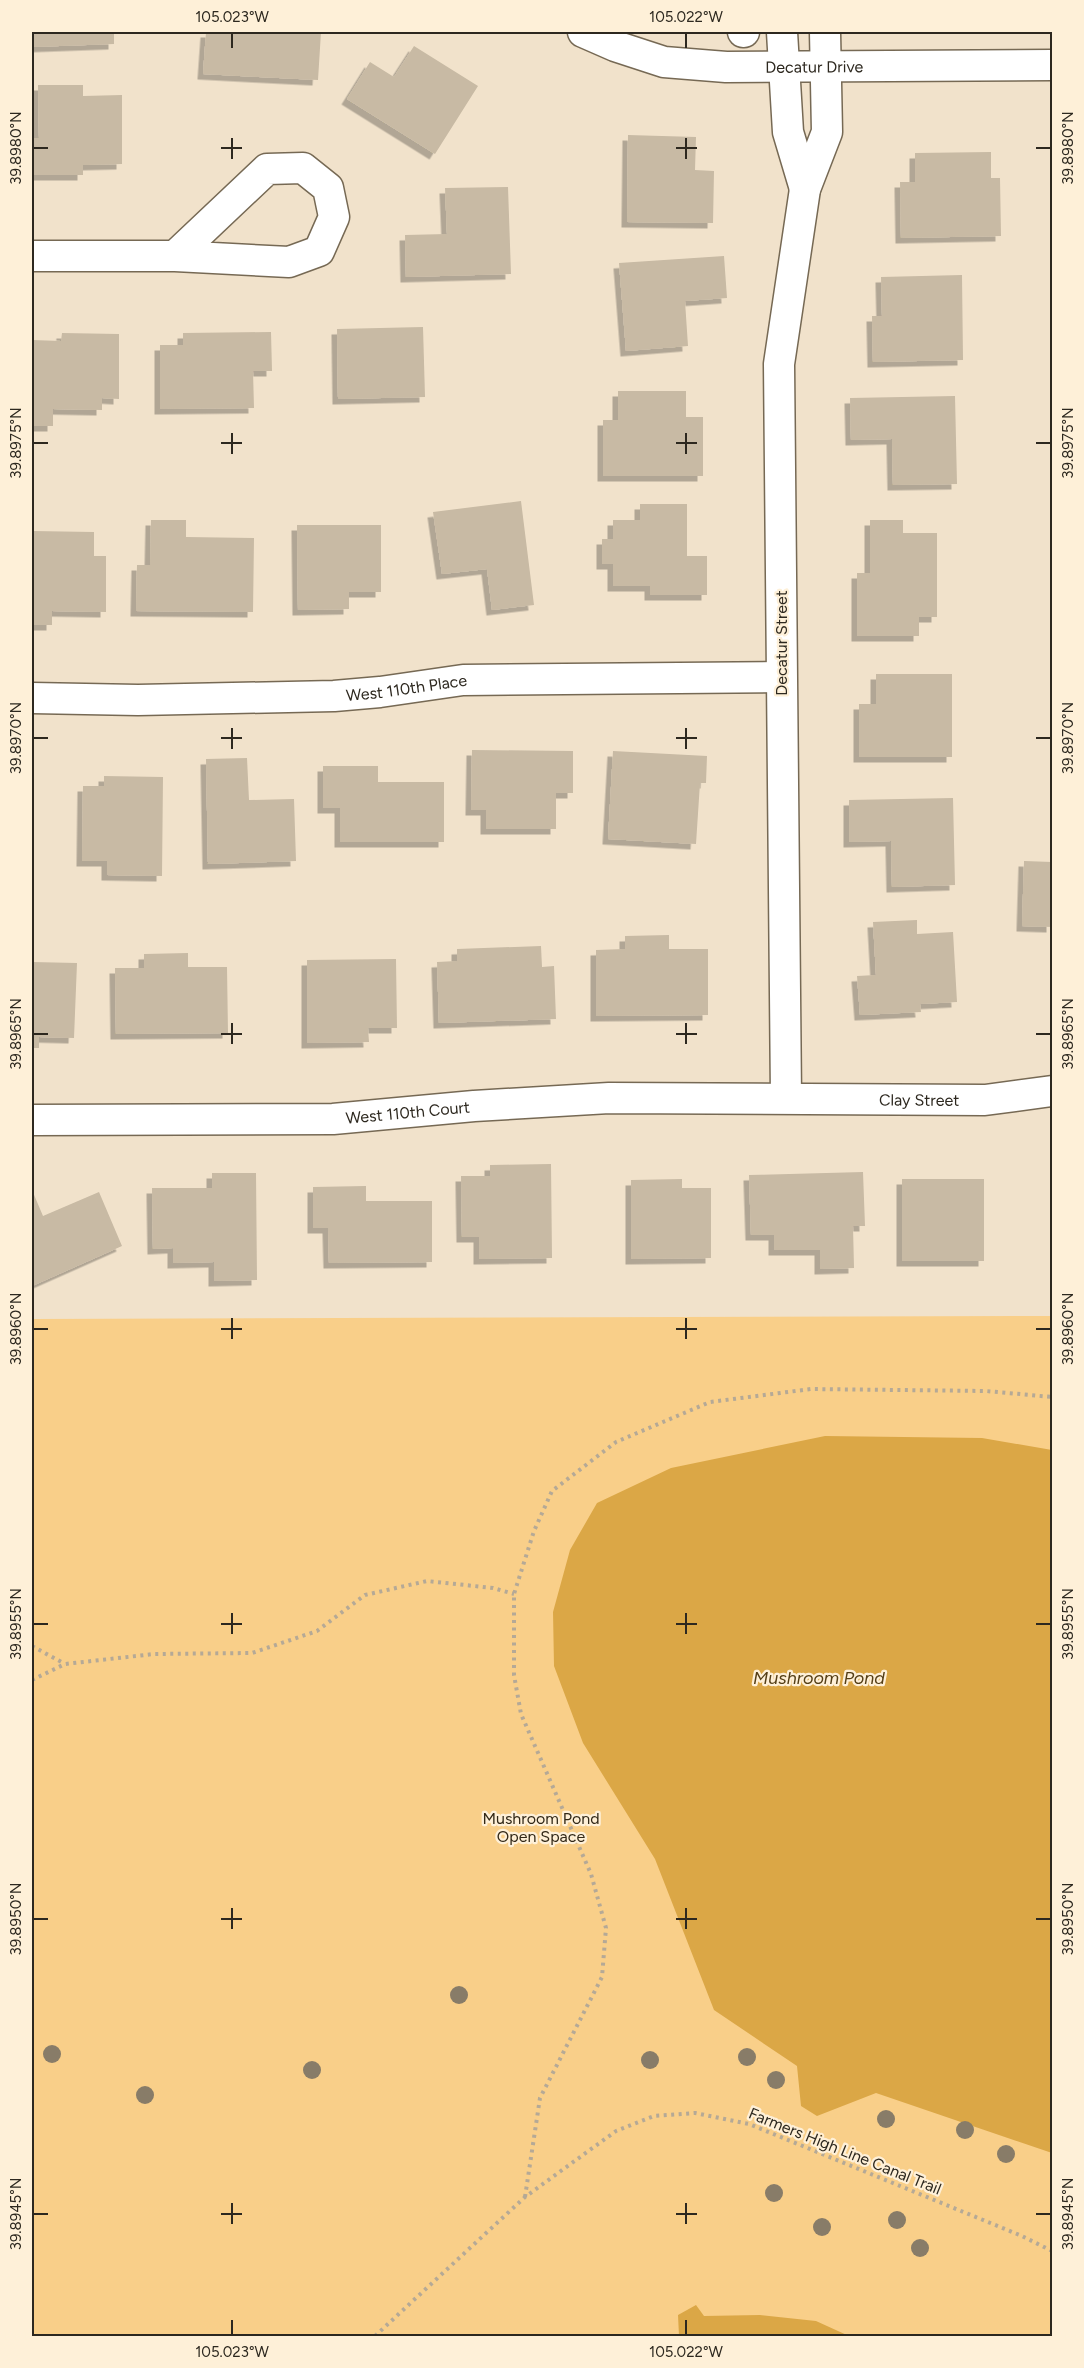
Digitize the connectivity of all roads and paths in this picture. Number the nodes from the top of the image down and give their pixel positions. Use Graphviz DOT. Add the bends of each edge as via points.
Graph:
graph roads {
  1 [pos="583,32"];
  2 [pos="782,32"];
  3 [pos="825,32"];
  4 [pos="1053,65"];
  5 [pos="783,66"];
  6 [pos="827,66"];
  7 [pos="805,189"];
  8 [pos="32,256"];
  9 [pos="175,256"];
  10 [pos="781,677"];
  11 [pos="32,698"];
  12 [pos="1053,1091"];
  13 [pos="786,1098"];
  14 [pos="32,1120"];
  15 [pos="1053,1397"];
  16 [pos="514,1594"];
  17 [pos="32,1647"];
  18 [pos="65,1664"];
  19 [pos="32,1680"];
  20 [pos="525,2197"];
  21 [pos="1053,2251"];
  22 [pos="375,2337"];
  1 -- 5 [label="street, Decatur Drive" via="664,62"];
  2 -- 5 [label="street, Decatur Street"];
  3 -- 6 [label="street, Decatur Street"];
  4 -- 6 [label="street, Decatur Drive"];
  5 -- 6 [label="street, Decatur Drive"];
  5 -- 7 [label="street, Decatur Street" via="788,132"];
  6 -- 7 [label="street, Decatur Street" via="827,132"];
  7 -- 10 [label="street, Decatur Street" via="779,364"];
  8 -- 9 [label="street"];
  9 -- 9 [label="street" via="267,169 303,168 328,189 334,217 319,251 289,262"];
  10 -- 11 [label="street, West 110th Place" via="463,680 334,696"];
  10 -- 13 [label="street, Decatur Street"];
  12 -- 13 [label="street, Clay Street" via="985,1100"];
  13 -- 14 [label="street, West 110th Court" via="609,1098 333,1119"];
  15 -- 16 [label="path" via="986,1391 811,1389 710,1402 616,1442 552,1491 534,1531"];
  16 -- 18 [label="path" via="428,1581 365,1595 317,1631 252,1653 154,1654"];
  16 -- 20 [label="path" via="514,1675 521,1714 591,1875 606,1928 602,1977 540,2098"];
  17 -- 18 [label="path"];
  18 -- 19 [label="path"];
  20 -- 21 [label="path, Farmers High Line Canal Trail" via="616,2131 654,2116 695,2113 749,2124"];
  20 -- 22 [label="path, Farmers High Line Canal Trail"];
}
